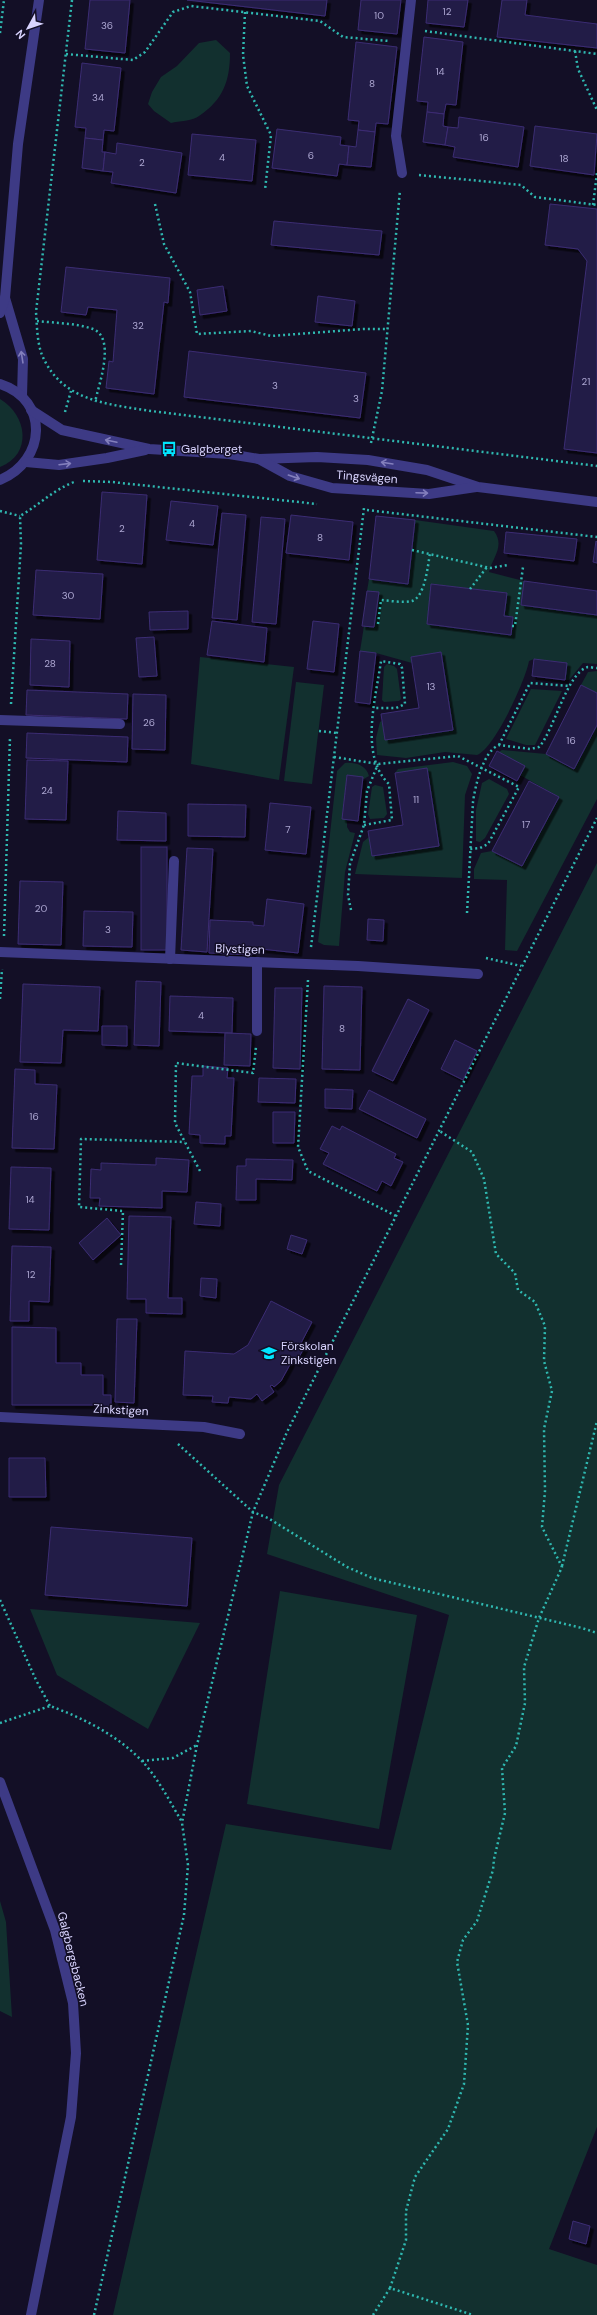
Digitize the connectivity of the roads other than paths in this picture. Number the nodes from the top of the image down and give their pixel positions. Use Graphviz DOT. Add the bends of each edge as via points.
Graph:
graph roads {
  1 [pos="39,0"];
  2 [pos="411,0"];
  3 [pos="402,173"];
  4 [pos="5,298"];
  5 [pos="0,313"];
  6 [pos="0,384"];
  7 [pos="22,396"];
  8 [pos="31,410"];
  9 [pos="149,449"];
  10 [pos="259,459"];
  11 [pos="26,462"];
  12 [pos="10,476"];
  13 [pos="0,480"];
  14 [pos="0,487"];
  15 [pos="478,487"];
  16 [pos="597,502"];
  17 [pos="5,721"];
  18 [pos="120,724"];
  19 [pos="174,861"];
  20 [pos="0,952"];
  21 [pos="170,959"];
  22 [pos="257,962"];
  23 [pos="478,974"];
  24 [pos="257,1031"];
  25 [pos="0,1417"];
  26 [pos="240,1434"];
  27 [pos="0,1782"];
  28 [pos="31,2315"];
  1 -- 4 [label="street" via="18,144"];
  2 -- 3 [label="street" via="396,136"];
  4 -- 5 [label="street"];
  7 -- 4 [label="street, one-way" via="23,359"];
  6 -- 7 [label="street"];
  7 -- 8 [label="street"];
  9 -- 8 [label="street, Tingsvägen, one-way" via="62,430"];
  8 -- 11 [label="street" via="36,431 32,453"];
  9 -- 10 [label="street, Tingsvägen" via="229,454"];
  11 -- 9 [label="street, Tingsvägen, one-way" via="59,465"];
  15 -- 10 [label="street, Tingsvägen, one-way" via="427,470 368,460 311,457"];
  10 -- 15 [label="street, Tingsvägen, one-way" via="290,476 332,488 428,494"];
  11 -- 12 [label="street"];
  12 -- 13 [label="street"];
  12 -- 14 [label="street"];
  15 -- 16 [label="street, Tingsvägen"];
  17 -- 18 [label="street"];
  19 -- 21 [label="street"];
  20 -- 21 [label="street, Blystigen"];
  21 -- 22 [label="street, Blystigen"];
  22 -- 23 [label="street, Blystigen"];
  22 -- 24 [label="street"];
  25 -- 26 [label="street, Zinkstigen" via="204,1427"];
  27 -- 28 [label="street, Galgbergsbacken" via="55,1930 73,2003 76,2053 71,2117"];
}
